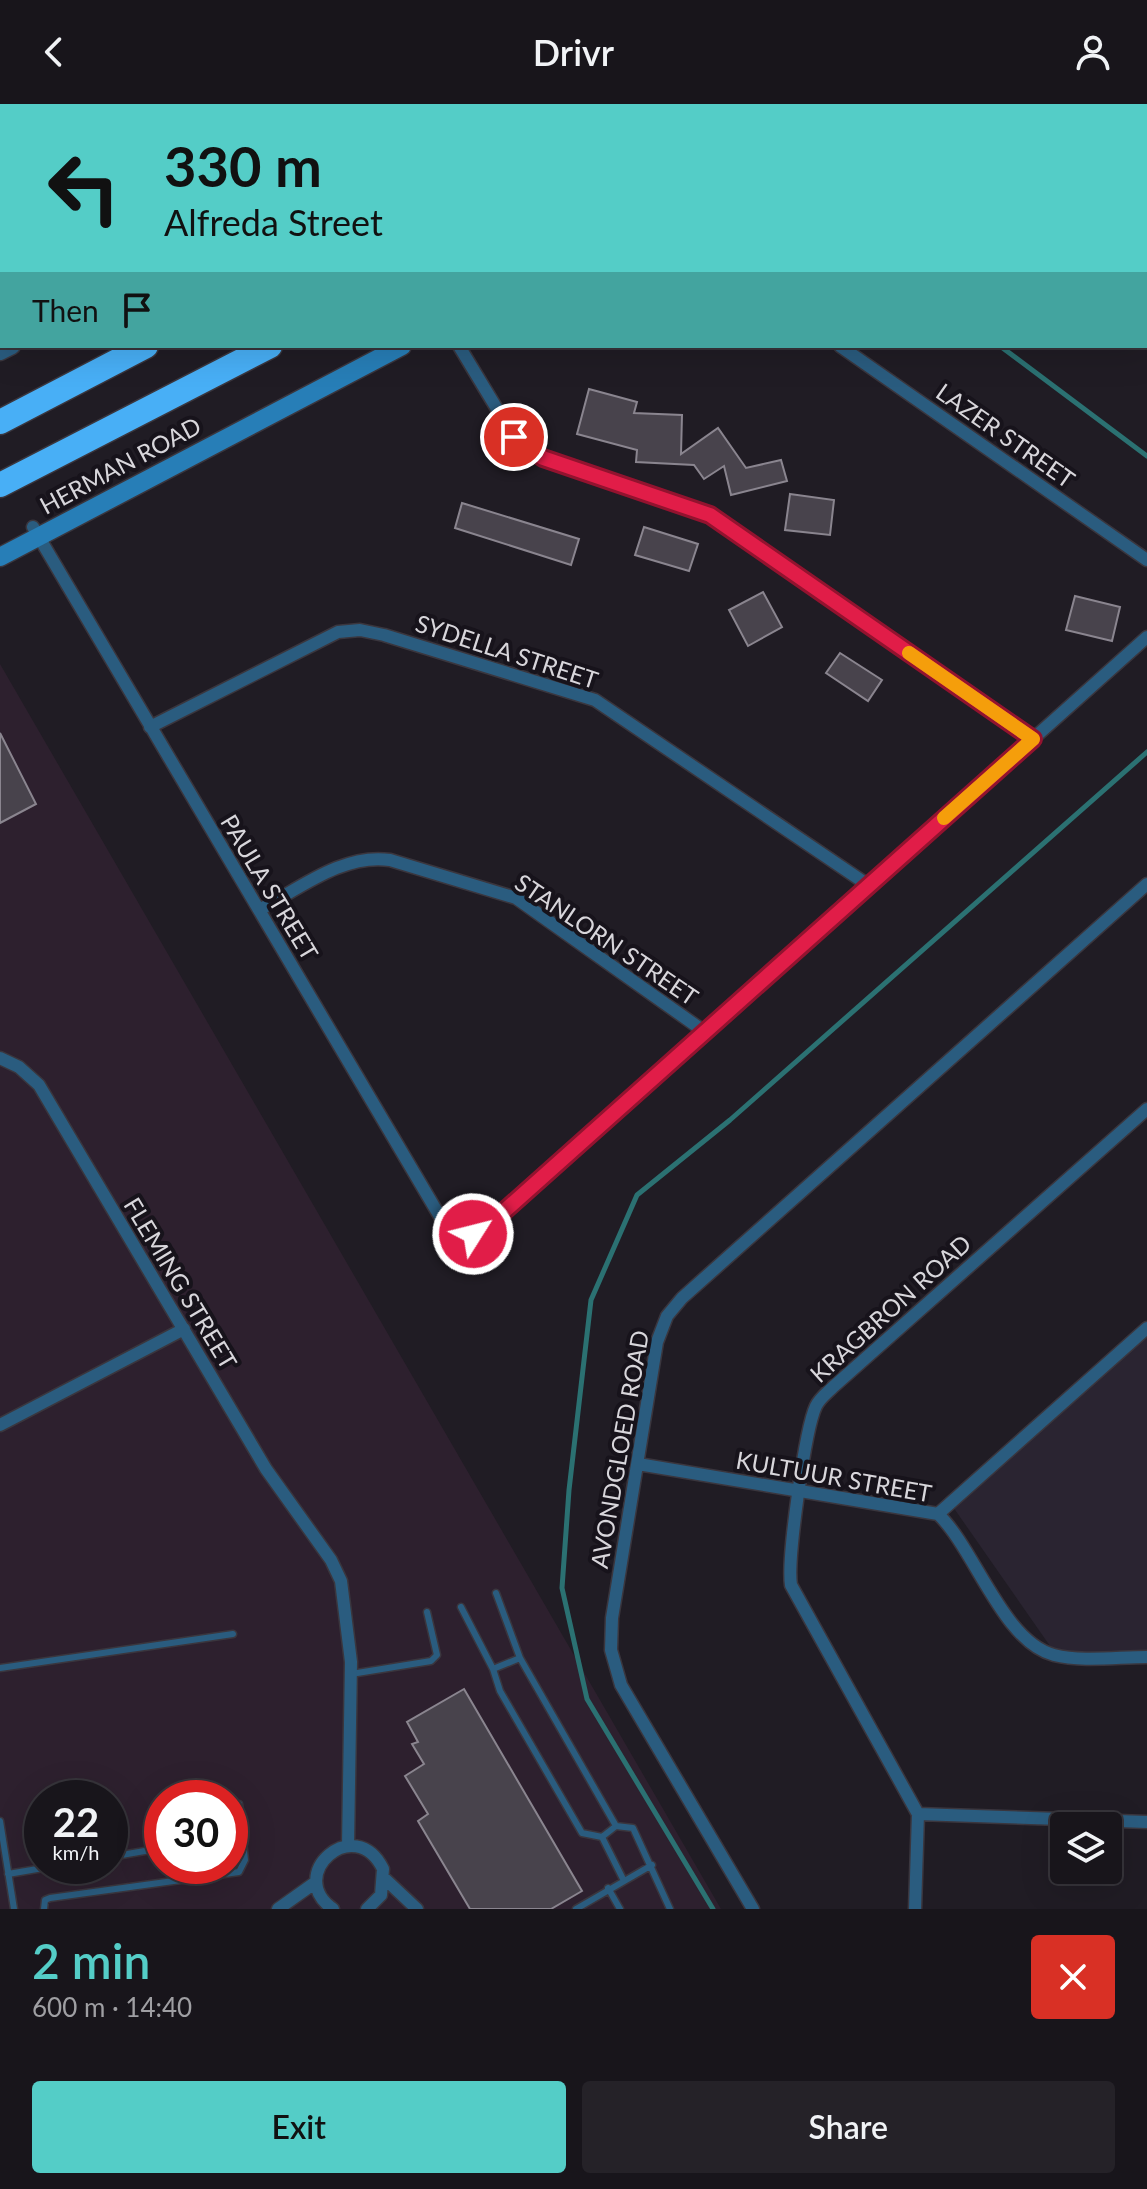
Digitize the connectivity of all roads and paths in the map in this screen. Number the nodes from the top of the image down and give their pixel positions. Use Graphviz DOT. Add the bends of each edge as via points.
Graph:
graph roads {
  1 [pos="142,348"];
  2 [pos="266,348"];
  3 [pos="398,348"];
  4 [pos="460,348"];
  5 [pos="843,348"];
  6 [pos="0,422"];
  7 [pos="0,485"];
  8 [pos="36,532"];
  9 [pos="0,545"];
  10 [pos="0,557"];
  11 [pos="1147,560"];
  12 [pos="1147,637"];
  13 [pos="150,727"];
  14 [pos="1033,739"];
  15 [pos="1147,884"];
  16 [pos="868,885"];
  17 [pos="259,910"];
  18 [pos="705,1032"];
  19 [pos="0,1058"];
  20 [pos="1147,1109"];
  21 [pos="1147,1328"];
  22 [pos="184,1329"];
  23 [pos="0,1425"];
  24 [pos="638,1464"];
  25 [pos="799,1493"];
  26 [pos="938,1514"];
  27 [pos="496,1593"];
  28 [pos="461,1607"];
  29 [pos="427,1612"];
  30 [pos="233,1634"];
  31 [pos="1147,1657"];
  32 [pos="520,1658"];
  33 [pos="0,1668"];
  34 [pos="493,1669"];
  35 [pos="351,1674"];
  36 [pos="918,1814"];
  37 [pos="0,1821"];
  38 [pos="1147,1822"];
  39 [pos="616,1826"];
  40 [pos="602,1837"];
  41 [pos="348,1846"];
  42 [pos="652,1865"];
  43 [pos="24,1871"];
  44 [pos="8,1874"];
  45 [pos="384,1878"];
  46 [pos="623,1879"];
  47 [pos="316,1882"];
  48 [pos="152,1884"];
  49 [pos="608,1888"];
  50 [pos="14,1909"];
  51 [pos="44,1909"];
  52 [pos="278,1909"];
  53 [pos="333,1909"];
  54 [pos="369,1909"];
  55 [pos="417,1909"];
  56 [pos="576,1909"];
  57 [pos="620,1909"];
  58 [pos="670,1909"];
  59 [pos="753,1909"];
  60 [pos="915,1909"];
  1 -- 6 [label="highway"];
  2 -- 7 [label="highway"];
  3 -- 8 [label="main road, HERMAN ROAD" via="221,438 185,450"];
  4 -- 14 [label="street" via="526,448 710,515"];
  5 -- 11 [label="street, LAZER STREET"];
  8 -- 9 [label="main road, HERMAN ROAD"];
  8 -- 10 [label="main road, HERMAN ROAD"];
  8 -- 13 [label="street, PAULA STREET"];
  12 -- 14 [label="street"];
  13 -- 16 [label="street, SYDELLA STREET" via="331,634 372,633 595,700"];
  13 -- 17 [label="street, PAULA STREET"];
  14 -- 16 [label="street"];
  15 -- 24 [label="street, AVONDGLOED ROAD" via="682,1298 667,1316 657,1342"];
  16 -- 18 [label="street"];
  17 -- 18 [label="street, STANLORN STREET" via="347,863 390,860 516,898"];
  17 -- 18 [label="street, PAULA STREET" via="442,1220 459,1233 482,1231"];
  19 -- 22 [label="street, FLEMING STREET" via="39,1085"];
  20 -- 25 [label="street, KRAGBRON ROAD" via="821,1398"];
  21 -- 26 [label="street"];
  22 -- 23 [label="street"];
  22 -- 35 [label="street, FLEMING STREET" via="266,1469 341,1581"];
  24 -- 25 [label="street, KULTUUR STREET"];
  24 -- 59 [label="street, AVONDGLOED ROAD" via="612,1618 613,1661 634,1709"];
  25 -- 26 [label="street, KULTUUR STREET"];
  25 -- 36 [label="street, KRAGBRON ROAD" via="789,1570 793,1592"];
  26 -- 31 [label="street, KULTUUR STREET" via="954,1529 1018,1630 1036,1647 1057,1656"];
  27 -- 32 [label="lane"];
  28 -- 34 [label="lane"];
  29 -- 35 [label="lane" via="437,1655 431,1661"];
  30 -- 33 [label="lane"];
  32 -- 34 [label="lane"];
  32 -- 39 [label="lane"];
  34 -- 40 [label="lane" via="500,1691 582,1833"];
  35 -- 41 [label="street, FLEMING STREET"];
  36 -- 38 [label="street"];
  36 -- 60 [label="street"];
  37 -- 44 [label="lane"];
  39 -- 40 [label="lane"];
  39 -- 42 [label="lane" via="633,1828"];
  40 -- 46 [label="lane"];
  41 -- 45 [label="street" via="373,1855"];
  41 -- 47 [label="street" via="325,1857"];
  42 -- 46 [label="lane"];
  42 -- 58 [label="lane"];
  43 -- 44 [label="lane"];
  44 -- 50 [label="lane"];
  45 -- 54 [label="street" via="381,1895"];
  45 -- 55 [label="street"];
  46 -- 49 [label="lane"];
  47 -- 52 [label="street"];
  47 -- 53 [label="street"];
  48 -- 51 [label="lane" via="50,1898"];
  49 -- 56 [label="lane"];
  49 -- 57 [label="lane"];
}
